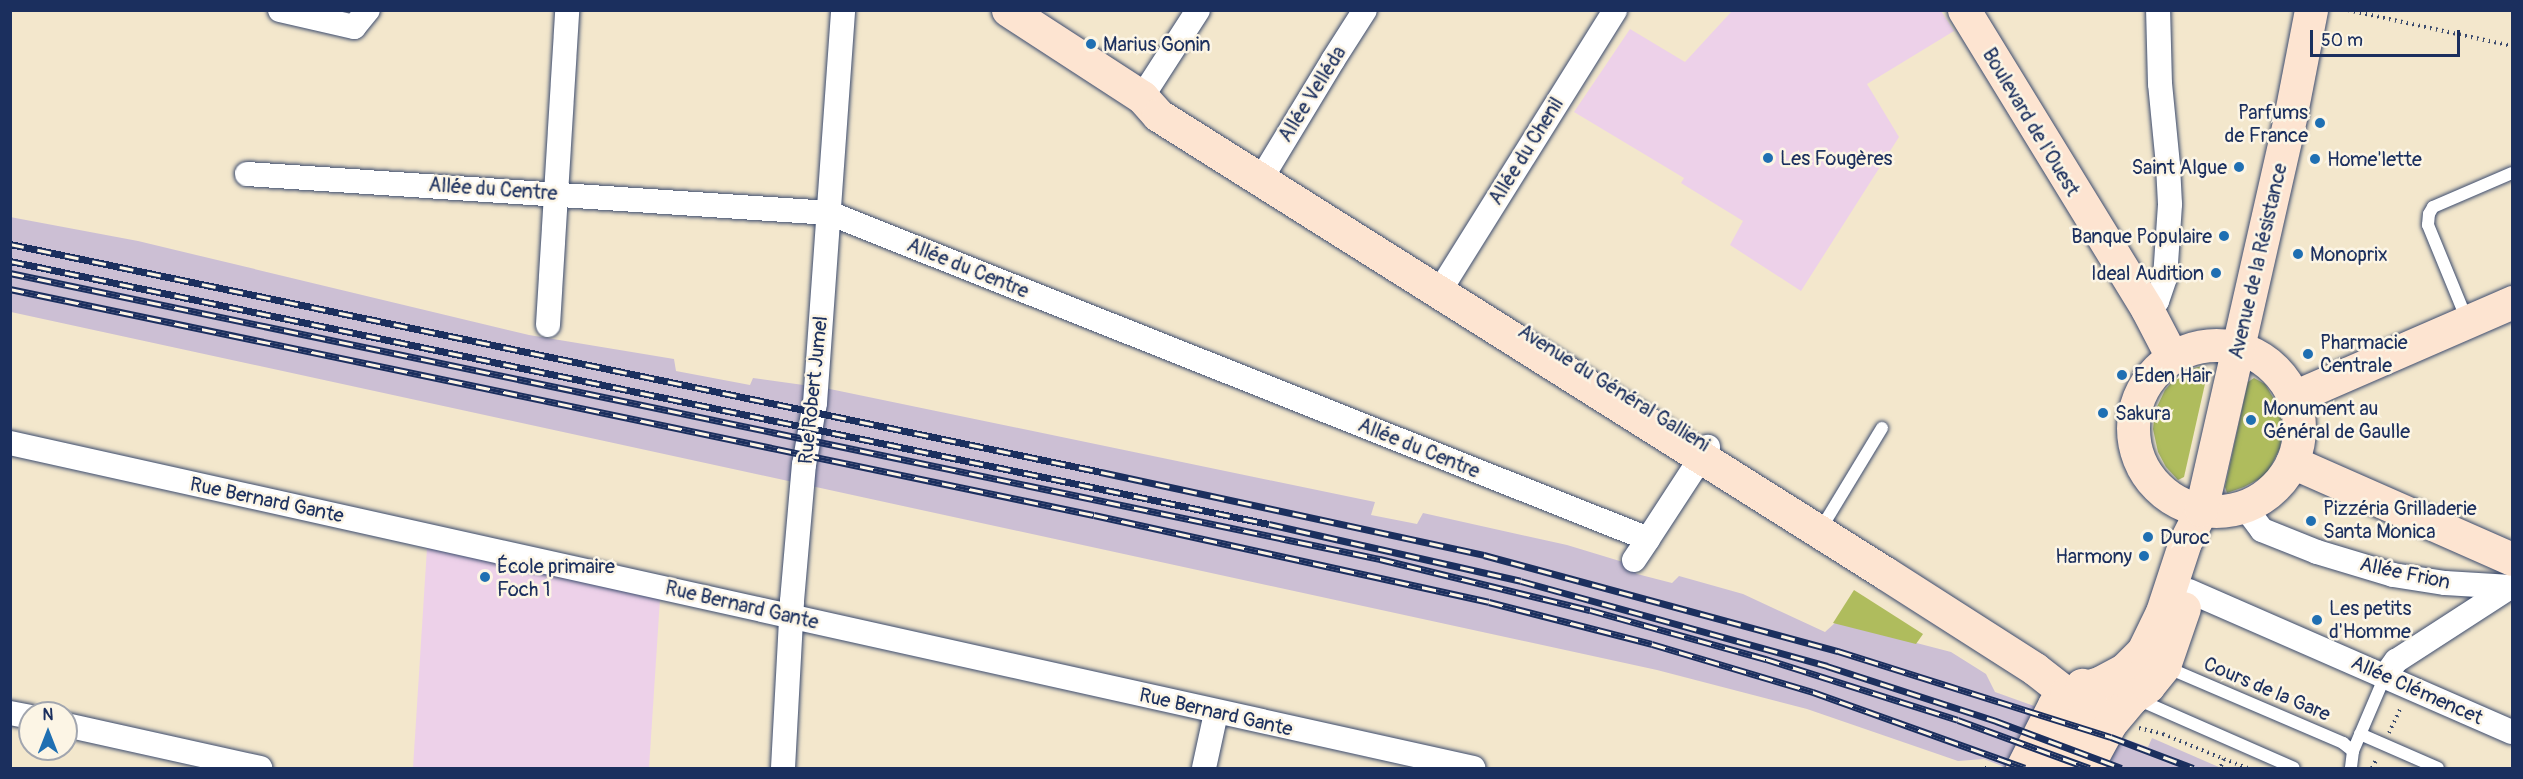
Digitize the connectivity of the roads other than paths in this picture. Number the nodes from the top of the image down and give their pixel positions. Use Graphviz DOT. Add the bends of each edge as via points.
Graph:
graph roads {
  1 [pos="280,10"];
  2 [pos="368,10"];
  3 [pos="567,10"];
  4 [pos="843,10"];
  5 [pos="1008,10"];
  6 [pos="1198,10"];
  7 [pos="1365,10"];
  8 [pos="1615,10"];
  9 [pos="1964,10"];
  10 [pos="2157,10"];
  11 [pos="2311,10"];
  12 [pos="1142,97"];
  13 [pos="2512,172"];
  14 [pos="247,174"];
  15 [pos="1265,174"];
  16 [pos="556,193"];
  17 [pos="829,213"];
  18 [pos="1442,286"];
  19 [pos="2512,302"];
  20 [pos="2147,309"];
  21 [pos="2468,321"];
  22 [pos="548,326"];
  23 [pos="2238,348"];
  24 [pos="2172,357"];
  25 [pos="2294,397"];
  26 [pos="1882,428"];
  27 [pos="10,443"];
  28 [pos="1704,452"];
  29 [pos="2292,462"];
  30 [pos="2244,506"];
  31 [pos="2201,510"];
  32 [pos="1825,522"];
  33 [pos="1648,539"];
  34 [pos="1634,560"];
  35 [pos="2512,577"];
  36 [pos="2189,591"];
  37 [pos="792,617"];
  38 [pos="2147,675"];
  39 [pos="2385,676"];
  40 [pos="2080,694"];
  41 [pos="1216,712"];
  42 [pos="2172,715"];
  43 [pos="78,728"];
  44 [pos="2512,732"];
  45 [pos="2360,734"];
  46 [pos="2353,751"];
  47 [pos="260,768"];
  48 [pos="783,768"];
  49 [pos="1204,768"];
  50 [pos="1473,768"];
  51 [pos="2022,768"];
  52 [pos="2057,768"];
  53 [pos="2085,768"];
  54 [pos="2294,768"];
  55 [pos="2351,768"];
  56 [pos="2438,768"];
  1 -- 2 [label="street" via="354,27"];
  3 -- 16 [label="street"];
  4 -- 17 [label="street, Rue Robert Jumel"];
  5 -- 12 [label="street, Avenue du Général Gallieni"];
  6 -- 12 [label="street"];
  7 -- 15 [label="street, Allée Velléda"];
  8 -- 18 [label="street, Allée du Chenil"];
  9 -- 20 [label="street, Boulevard de l'Ouest"];
  10 -- 20 [label="street" via="2169,165 2169,225 2165,278 2157,301"];
  11 -- 23 [label="street, Avenue de la Résistance"];
  12 -- 15 [label="street, Avenue du Général Gallieni" via="1171,106"];
  13 -- 21 [label="lane" via="2433,207 2429,214 2427,225"];
  14 -- 16 [label="street, Allée du Centre"];
  15 -- 18 [label="street, Avenue du Général Gallieni"];
  16 -- 17 [label="street, Allée du Centre"];
  16 -- 22 [label="street"];
  17 -- 33 [label="street, Allée du Centre"];
  17 -- 37 [label="street, Rue Robert Jumel" via="815,403 804,465"];
  18 -- 28 [label="street, Avenue du Général Gallieni"];
  19 -- 21 [label="street"];
  20 -- 24 [label="street, Boulevard de l'Ouest"];
  21 -- 25 [label="street"];
  23 -- 24 [label="street" via="2193,348"];
  23 -- 25 [label="street" via="2272,366"];
  23 -- 31 [label="street, Avenue de la Résistance"];
  24 -- 31 [label="street" via="2153,374 2140,394 2133,419 2134,444 2142,467 2157,487 2177,502"];
  25 -- 29 [label="street" via="2299,430"];
  26 -- 32 [label="lane"];
  27 -- 37 [label="street, Rue Bernard Gante"];
  28 -- 32 [label="street, Avenue du Général Gallieni"];
  28 -- 33 [label="street"];
  28 -- 40 [label="street, Avenue du Général Gallieni"];
  29 -- 30 [label="street" via="2264,496"];
  29 -- 35 [label="street"];
  30 -- 31 [label="street"];
  30 -- 35 [label="street, Allée Frion" via="2262,530 2393,575 2445,583"];
  31 -- 36 [label="street, Avenue de la Résistance" via="2202,550"];
  31 -- 38 [label="street, Avenue de la Résistance" via="2185,542 2162,612"];
  32 -- 40 [label="street, Avenue du Général Gallieni"];
  33 -- 34 [label="street"];
  35 -- 39 [label="street" via="2396,661"];
  36 -- 38 [label="street, Avenue de la Résistance"];
  36 -- 39 [label="street, Allée Clémencet"];
  37 -- 41 [label="street, Rue Bernard Gante"];
  37 -- 48 [label="street, Rue Robert Jumel"];
  38 -- 40 [label="street" via="2124,670"];
  38 -- 40 [label="street" via="2110,705"];
  38 -- 42 [label="lane"];
  38 -- 42 [label="lane" via="2155,700"];
  38 -- 46 [label="lane, Cours de la Gare" via="2343,743"];
  38 -- 53 [label="street" via="2110,724"];
  39 -- 44 [label="street, Allée Clémencet"];
  39 -- 45 [label="lane"];
  40 -- 51 [label="street" via="2054,705"];
  40 -- 52 [label="street" via="2086,716"];
  41 -- 49 [label="street"];
  41 -- 50 [label="street, Rue Bernard Gante"];
  42 -- 54 [label="lane"];
  43 -- 47 [label="street"];
  45 -- 46 [label="lane"];
  45 -- 56 [label="lane"];
  46 -- 55 [label="lane"];
}
